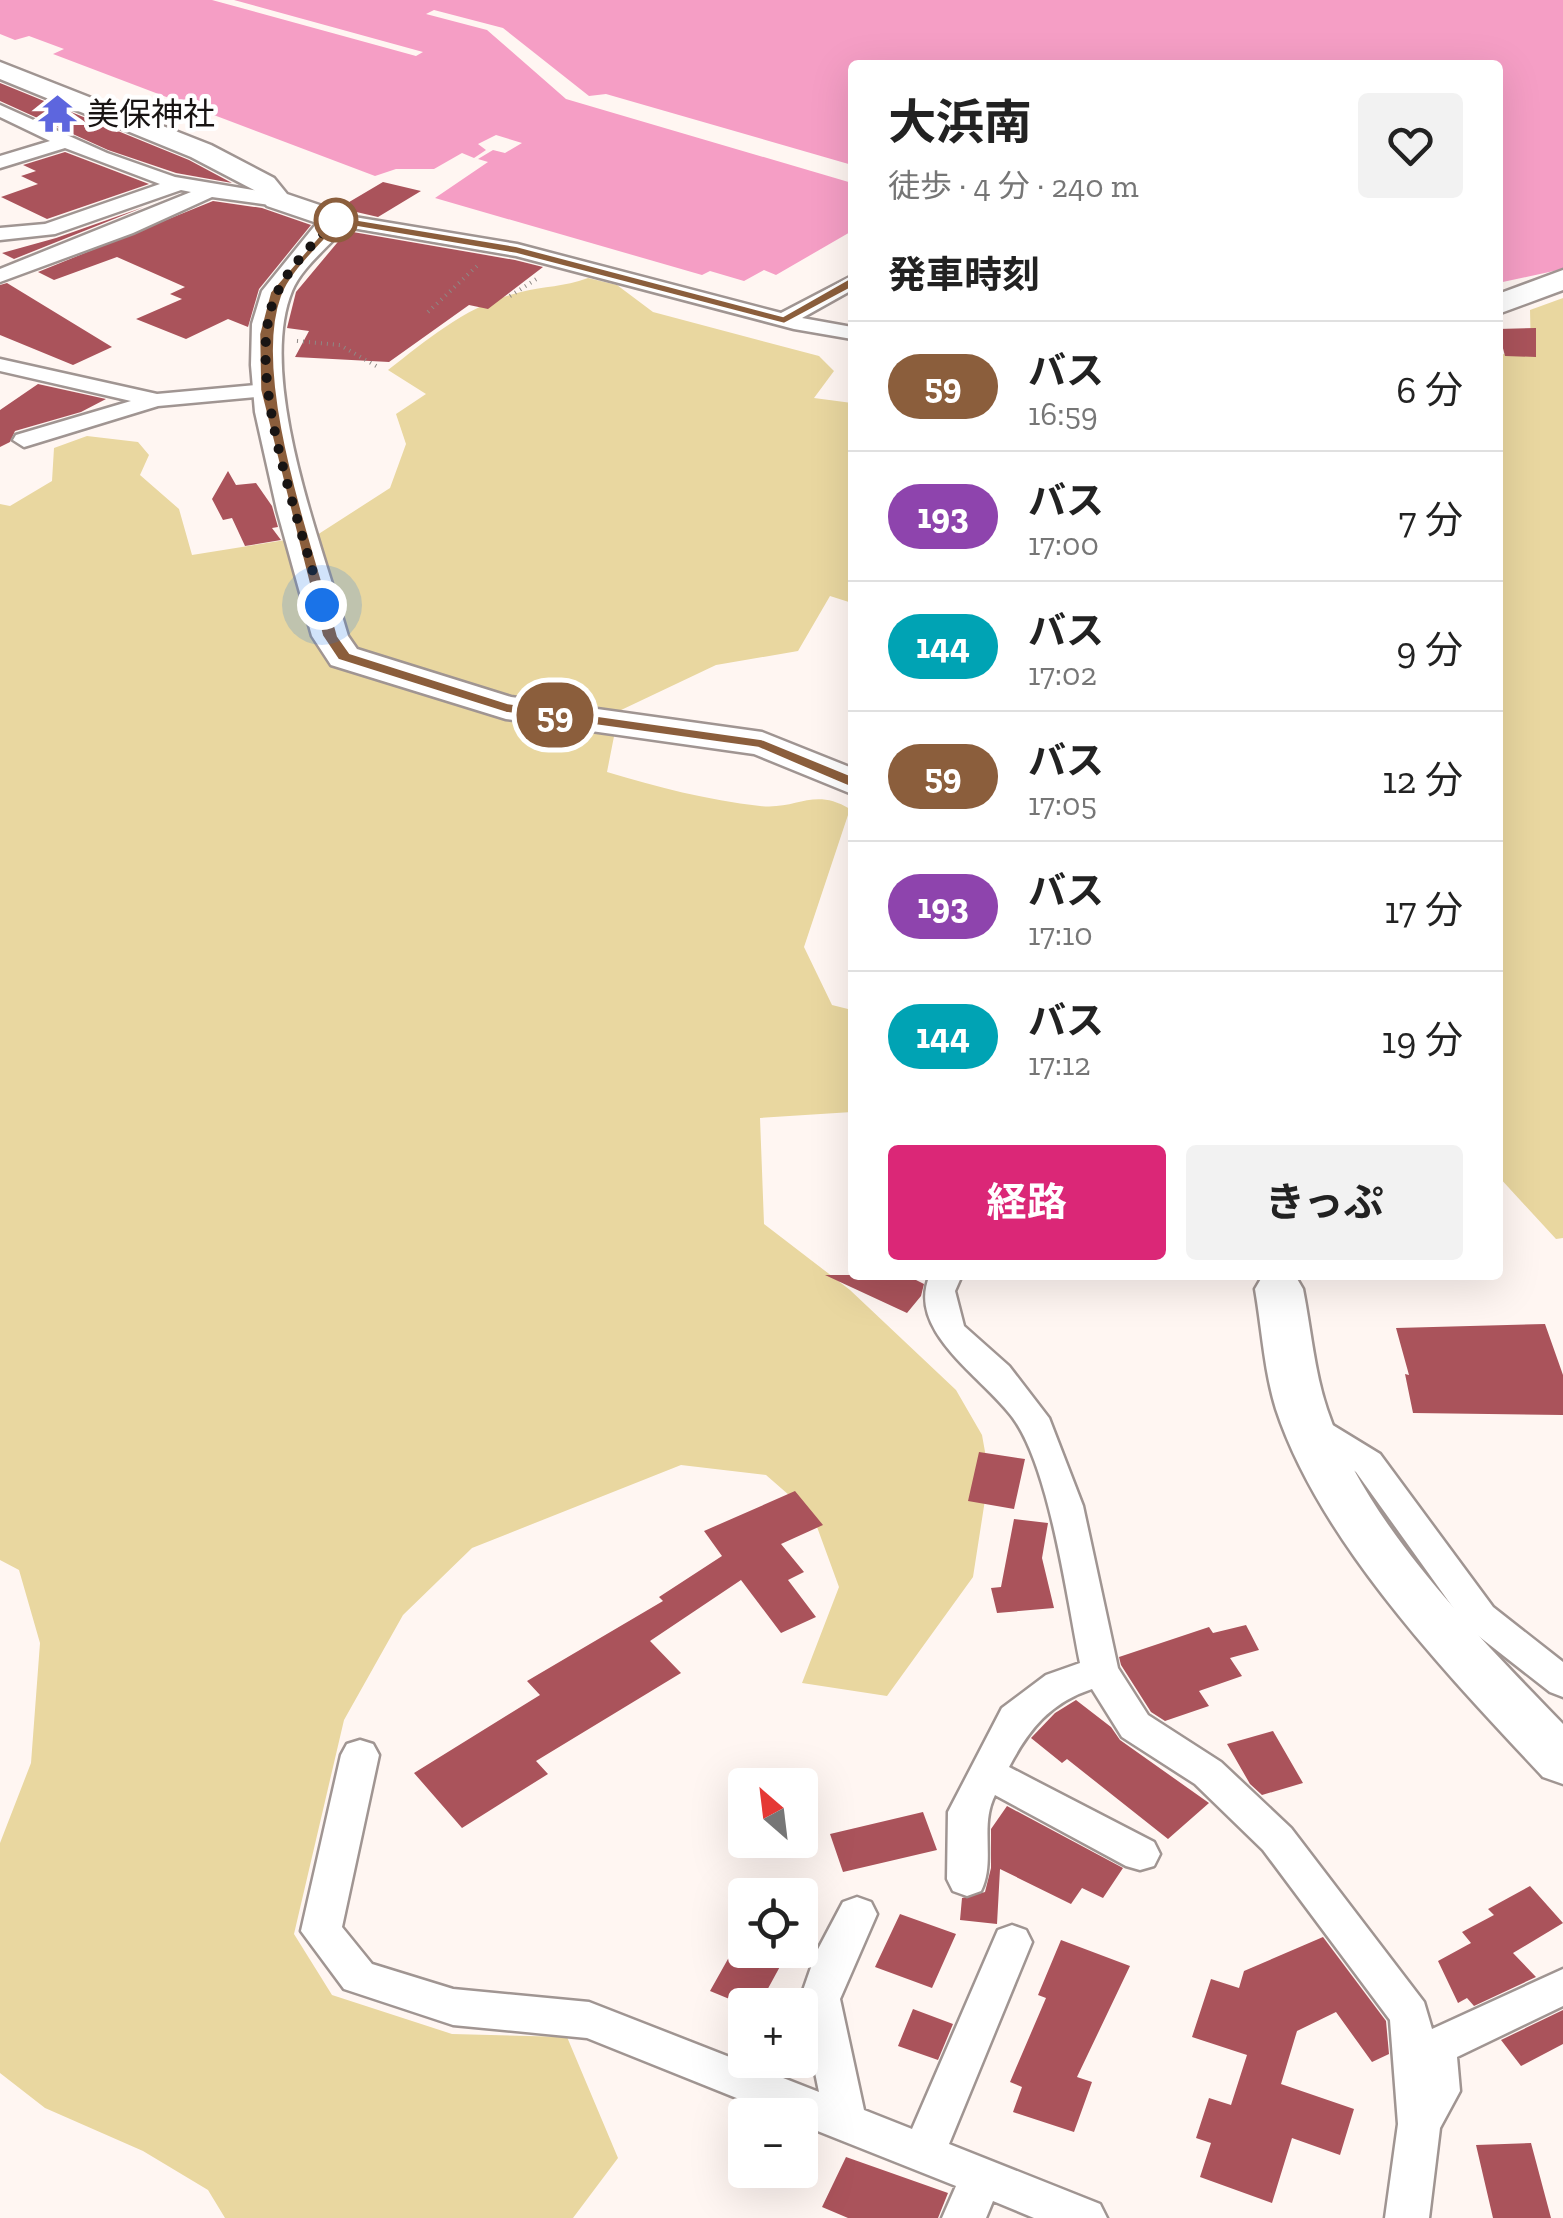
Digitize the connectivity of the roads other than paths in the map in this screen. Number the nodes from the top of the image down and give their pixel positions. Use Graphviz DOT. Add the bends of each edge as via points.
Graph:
graph roads {
  1 [pos="0,70"];
  2 [pos="0,110"];
  3 [pos="64,142"];
  4 [pos="0,162"];
  5 [pos="180,184"];
  6 [pos="208,192"];
  7 [pos="277,200"];
  8 [pos="336,220"];
  9 [pos="0,234"];
  10 [pos="0,276"];
  11 [pos="1563,279"];
  12 [pos="848,284"];
  13 [pos="1503,303"];
  14 [pos="784,320"];
  15 [pos="848,332"];
  16 [pos="0,365"];
  17 [pos="266,390"];
  18 [pos="156,400"];
  19 [pos="24,440"];
  20 [pos="848,780"];
  21 [pos="944,1280"];
  22 [pos="1278,1282"];
  23 [pos="1306,1420"];
  24 [pos="1100,1670"];
  25 [pos="1563,1682"];
  26 [pos="360,1756"];
  27 [pos="1563,1762"];
  28 [pos="987,1773"];
  29 [pos="1140,1854"];
  30 [pos="968,1880"];
  31 [pos="857,1914"];
  32 [pos="1012,1942"];
  33 [pos="1563,1986"];
  34 [pos="846,2123"];
  35 [pos="1419,2124"];
  36 [pos="924,2154"];
  37 [pos="981,2176"];
  38 [pos="964,2218"];
  39 [pos="1085,2218"];
  40 [pos="1407,2218"];
  1 -- 7 [label="street" via="201,151 264,184"];
  2 -- 3 [label="street"];
  3 -- 4 [label="street"];
  3 -- 5 [label="street"];
  5 -- 6 [label="street"];
  5 -- 9 [label="street" via="48,230"];
  6 -- 7 [label="street"];
  6 -- 10 [label="street"];
  7 -- 8 [label="street"];
  8 -- 14 [label="street" via="499,247"];
  8 -- 17 [label="street" via="277,292 266,343"];
  11 -- 13 [label="street"];
  12 -- 14 [label="street"];
  14 -- 15 [label="street"];
  16 -- 18 [label="street"];
  17 -- 18 [label="street"];
  17 -- 20 [label="street" via="330,636 344,657 506,708 762,744"];
  18 -- 19 [label="street"];
  21 -- 24 [label="street" via="939,1291 948,1332 997,1374 1032,1418 1060,1488"];
  22 -- 23 [label="street"];
  23 -- 25 [label="street" via="1368,1463 1480,1617"];
  23 -- 27 [label="street" via="1410,1587"];
  24 -- 28 [label="street" via="1058,1685 1015,1719"];
  24 -- 35 [label="street" via="1135,1726 1208,1773 1277,1838 1410,2015"];
  26 -- 34 [label="street" via="321,1931 358,1978 453,2007 589,2020"];
  28 -- 29 [label="street"];
  28 -- 30 [label="street" via="967,1812"];
  31 -- 34 [label="street" via="820,1999"];
  32 -- 36 [label="street"];
  33 -- 35 [label="street" via="1436,2046 1440,2091"];
  34 -- 36 [label="street"];
  35 -- 40 [label="street"];
  36 -- 37 [label="street"];
  37 -- 38 [label="street"];
  37 -- 39 [label="street"];
}
